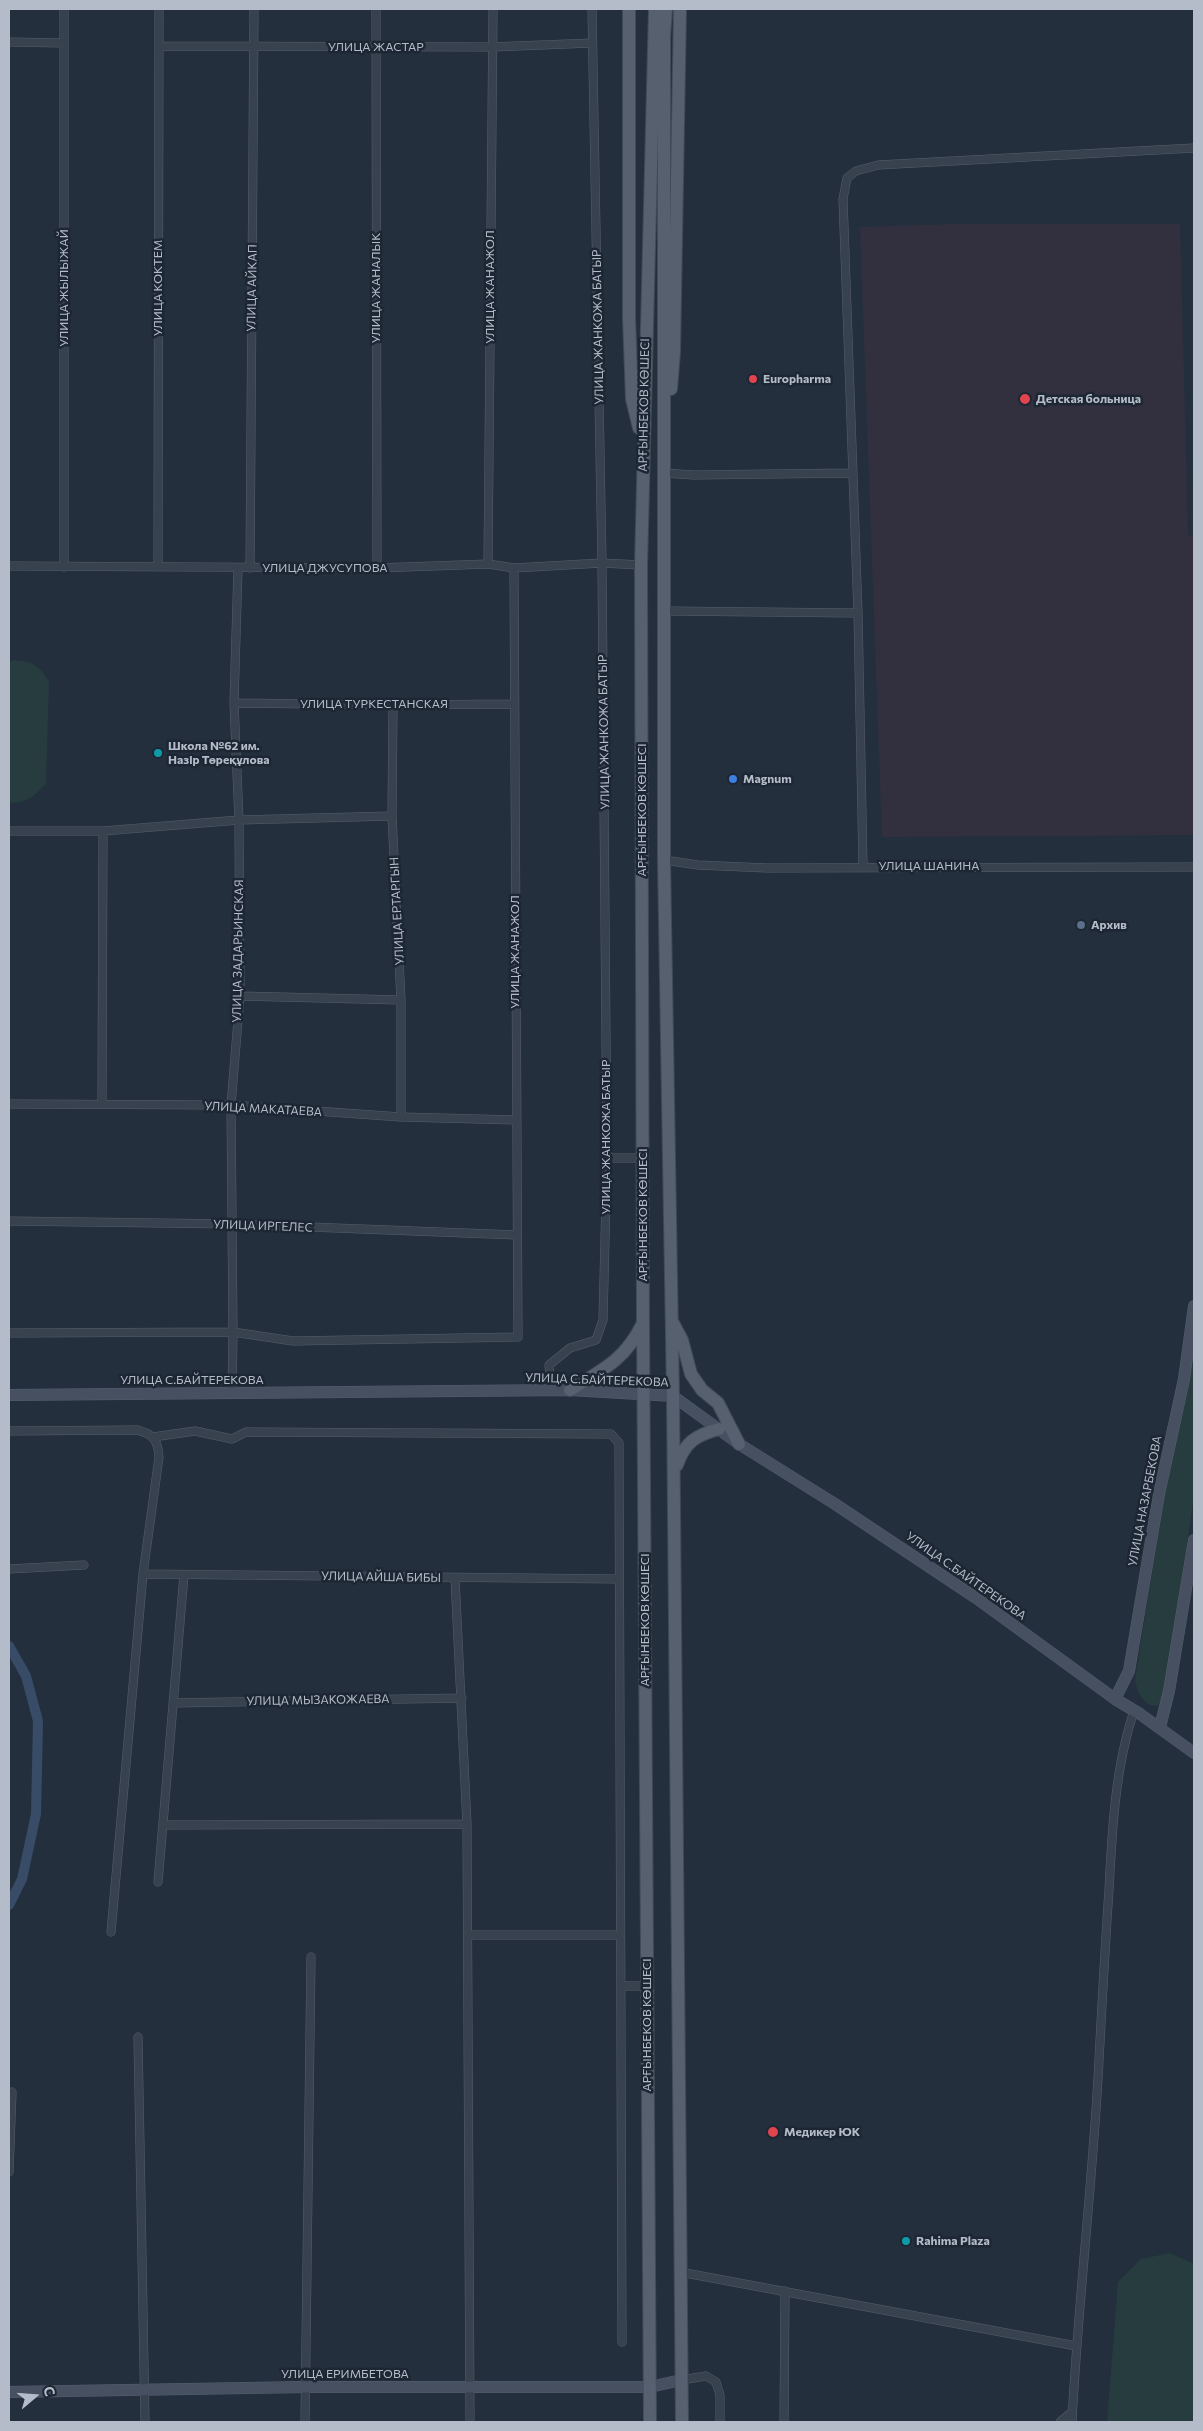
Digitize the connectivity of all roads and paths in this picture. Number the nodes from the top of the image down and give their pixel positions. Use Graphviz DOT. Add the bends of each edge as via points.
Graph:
graph roads {
  1 [pos="64,9"];
  2 [pos="159,9"];
  3 [pos="254,9"];
  4 [pos="376,9"];
  5 [pos="493,9"];
  6 [pos="592,9"];
  7 [pos="629,9"];
  8 [pos="655,9"];
  9 [pos="666,9"];
  10 [pos="680,9"];
  11 [pos="9,42"];
  12 [pos="63,43"];
  13 [pos="592,43"];
  14 [pos="159,46"];
  15 [pos="255,46"];
  16 [pos="376,47"];
  17 [pos="492,47"];
  18 [pos="1194,148"];
  19 [pos="664,443"];
  20 [pos="643,448"];
  21 [pos="663,473"];
  22 [pos="852,473"];
  23 [pos="488,564"];
  24 [pos="602,564"];
  25 [pos="641,565"];
  26 [pos="9,566"];
  27 [pos="64,567"];
  28 [pos="158,567"];
  29 [pos="238,568"];
  30 [pos="250,568"];
  31 [pos="377,568"];
  32 [pos="514,568"];
  33 [pos="664,612"];
  34 [pos="858,613"];
  35 [pos="234,703"];
  36 [pos="514,704"];
  37 [pos="393,706"];
  38 [pos="392,816"];
  39 [pos="239,820"];
  40 [pos="9,831"];
  41 [pos="103,831"];
  42 [pos="664,860"];
  43 [pos="863,866"];
  44 [pos="1194,867"];
  45 [pos="240,996"];
  46 [pos="402,1000"];
  47 [pos="9,1104"];
  48 [pos="102,1104"];
  49 [pos="231,1106"];
  50 [pos="401,1118"];
  51 [pos="516,1120"];
  52 [pos="608,1158"];
  53 [pos="642,1158"];
  54 [pos="9,1221"];
  55 [pos="232,1224"];
  56 [pos="517,1235"];
  57 [pos="1194,1310"];
  58 [pos="672,1322"];
  59 [pos="643,1323"];
  60 [pos="9,1332"];
  61 [pos="233,1332"];
  62 [pos="570,1390"];
  63 [pos="551,1391"];
  64 [pos="232,1394"];
  65 [pos="9,1395"];
  66 [pos="644,1395"];
  67 [pos="673,1396"];
  68 [pos="719,1429"];
  69 [pos="9,1431"];
  70 [pos="153,1437"];
  71 [pos="739,1444"];
  72 [pos="674,1472"];
  73 [pos="1194,1540"];
  74 [pos="84,1565"];
  75 [pos="9,1569"];
  76 [pos="143,1574"];
  77 [pos="184,1575"];
  78 [pos="455,1578"];
  79 [pos="619,1579"];
  80 [pos="462,1698"];
  81 [pos="1115,1699"];
  82 [pos="173,1703"];
  83 [pos="1134,1711"];
  84 [pos="1160,1727"];
  85 [pos="1194,1753"];
  86 [pos="467,1824"];
  87 [pos="162,1825"];
  88 [pos="158,1882"];
  89 [pos="111,1932"];
  90 [pos="620,1934"];
  91 [pos="468,1935"];
  92 [pos="311,1958"];
  93 [pos="621,1986"];
  94 [pos="647,1986"];
  95 [pos="138,2037"];
  96 [pos="12,2092"];
  97 [pos="9,2172"];
  98 [pos="680,2272"];
  99 [pos="785,2291"];
  100 [pos="622,2342"];
  101 [pos="1076,2346"];
  102 [pos="681,2380"];
  103 [pos="305,2387"];
  104 [pos="650,2387"];
  105 [pos="470,2388"];
  106 [pos="144,2391"];
  107 [pos="9,2392"];
  108 [pos="1072,2412"];
  109 [pos="145,2422"];
  110 [pos="305,2422"];
  111 [pos="470,2422"];
  112 [pos="650,2422"];
  113 [pos="682,2422"];
  114 [pos="720,2422"];
  115 [pos="784,2422"];
  116 [pos="1060,2422"];
  117 [pos="1072,2422"];
  1 -- 12 [label="street, УЛИЦА ЖЫЛЫЖАЙ"];
  2 -- 14 [label="street, УЛИЦА КОКТЕМ"];
  3 -- 15 [label="street, УЛИЦА АЙКАП"];
  4 -- 16 [label="street, УЛИЦА ЖАНАЛЫК"];
  5 -- 17 [label="street, УЛИЦА ЖАНАЖОЛ"];
  6 -- 13 [label="street, УЛИЦА ЖАНКОЖА БАТЫР"];
  7 -- 20 [label="main road" via="629,318 632,400"];
  8 -- 20 [label="main road, АРҒЫНБЕКОВ КӨШЕСІ"];
  9 -- 19 [label="main road, АРҒЫНБЕКОВ КӨШЕСІ"];
  10 -- 19 [label="main road" via="674,352"];
  11 -- 12 [label="street"];
  12 -- 27 [label="street, УЛИЦА ЖЫЛЫЖАЙ"];
  13 -- 17 [label="street, УЛИЦА ЖАСТАР"];
  13 -- 24 [label="street, УЛИЦА ЖАНКОЖА БАТЫР"];
  14 -- 15 [label="street, УЛИЦА ЖАСТАР"];
  14 -- 28 [label="street, УЛИЦА КОКТЕМ"];
  15 -- 16 [label="street, УЛИЦА ЖАСТАР"];
  15 -- 30 [label="street, УЛИЦА АЙКАП"];
  16 -- 17 [label="street, УЛИЦА ЖАСТАР"];
  16 -- 31 [label="street, УЛИЦА ЖАНАЛЫК"];
  17 -- 23 [label="street, УЛИЦА ЖАНАЖОЛ"];
  18 -- 22 [label="street" via="878,165 847,178 843,199"];
  19 -- 21 [label="main road, АРҒЫНБЕКОВ КӨШЕСІ"];
  20 -- 25 [label="main road, АРҒЫНБЕКОВ КӨШЕСІ"];
  21 -- 22 [label="street"];
  21 -- 33 [label="main road, АРҒЫНБЕКОВ КӨШЕСІ"];
  22 -- 34 [label="street"];
  23 -- 31 [label="street, УЛИЦА ДЖУСУПОВА"];
  23 -- 32 [label="street, УЛИЦА ДЖУСУПОВА"];
  24 -- 25 [label="street, УЛИЦА ДЖУСУПОВА"];
  24 -- 32 [label="street, УЛИЦА ДЖУСУПОВА"];
  24 -- 52 [label="street, УЛИЦА ЖАНКОЖА БАТЫР"];
  25 -- 53 [label="main road, АРҒЫНБЕКОВ КӨШЕСІ"];
  26 -- 27 [label="street, УЛИЦА ДЖУСУПОВА"];
  27 -- 28 [label="street, УЛИЦА ДЖУСУПОВА"];
  28 -- 29 [label="street, УЛИЦА ДЖУСУПОВА"];
  29 -- 30 [label="street, УЛИЦА ДЖУСУПОВА"];
  29 -- 35 [label="street, УЛИЦА ЗАДАРЬИНСКАЯ"];
  30 -- 31 [label="street, УЛИЦА ДЖУСУПОВА"];
  32 -- 36 [label="street, УЛИЦА ЖАНАЖОЛ"];
  33 -- 34 [label="street"];
  33 -- 42 [label="main road, АРҒЫНБЕКОВ КӨШЕСІ"];
  34 -- 43 [label="street"];
  35 -- 37 [label="street, УЛИЦА ТУРКЕСТАНСКАЯ"];
  35 -- 39 [label="street, УЛИЦА ЗАДАРЬИНСКАЯ"];
  36 -- 37 [label="street, УЛИЦА ТУРКЕСТАНСКАЯ"];
  36 -- 51 [label="street, УЛИЦА ЖАНАЖОЛ"];
  37 -- 38 [label="street, УЛИЦА ЕРТАРГЫН"];
  38 -- 39 [label="street"];
  38 -- 46 [label="street, УЛИЦА ЕРТАРГЫН"];
  39 -- 41 [label="street"];
  39 -- 45 [label="street, УЛИЦА ЗАДАРЬИНСКАЯ"];
  40 -- 41 [label="street"];
  41 -- 48 [label="street"];
  42 -- 43 [label="street, УЛИЦА ШАНИНА" via="767,868"];
  42 -- 58 [label="main road, АРҒЫНБЕКОВ КӨШЕСІ"];
  43 -- 44 [label="street, УЛИЦА ШАНИНА"];
  45 -- 46 [label="street"];
  45 -- 49 [label="street, УЛИЦА ЗАДАРЬИНСКАЯ"];
  46 -- 50 [label="street, УЛИЦА ЕРТАРГЫН"];
  47 -- 48 [label="street, УЛИЦА МАКАТАЕВА"];
  48 -- 49 [label="street, УЛИЦА МАКАТАЕВА"];
  49 -- 50 [label="street, УЛИЦА МАКАТАЕВА"];
  49 -- 55 [label="street, УЛИЦА ЗАДАРЬИНСКАЯ"];
  50 -- 51 [label="street, УЛИЦА МАКАТАЕВА"];
  51 -- 56 [label="street, УЛИЦА ЖАНАЖОЛ"];
  52 -- 53 [label="street"];
  52 -- 63 [label="street, УЛИЦА ЖАНКОЖА БАТЫР" via="603,1320 596,1340 570,1348 549,1364"];
  53 -- 59 [label="main road, АРҒЫНБЕКОВ КӨШЕСІ"];
  54 -- 55 [label="street, УЛИЦА ИРГЕЛЕС"];
  55 -- 56 [label="street, УЛИЦА ИРГЕЛЕС"];
  55 -- 61 [label="street, УЛИЦА ЗАДАРЬИНСКАЯ"];
  56 -- 61 [label="street, УЛИЦА ЖАНАЖОЛ" via="518,1337 293,1341"];
  57 -- 81 [label="main road, УЛИЦА НАЗАРБЕКОВА" via="1184,1379 1158,1494 1129,1671"];
  58 -- 67 [label="main road, АРҒЫНБЕКОВ КӨШЕСІ"];
  58 -- 71 [label="main road" via="682,1340 691,1374 702,1390 718,1403"];
  59 -- 62 [label="main road" via="633,1343 618,1360"];
  59 -- 66 [label="main road, АРҒЫНБЕКОВ КӨШЕСІ"];
  60 -- 61 [label="street"];
  61 -- 64 [label="street, УЛИЦА ЗАДАРЬИНСКАЯ"];
  62 -- 63 [label="main road, УЛИЦА С.БАЙТЕРЕКОВА"];
  62 -- 66 [label="main road, УЛИЦА С.БАЙТЕРЕКОВА"];
  63 -- 64 [label="main road, УЛИЦА С.БАЙТЕРЕКОВА"];
  64 -- 65 [label="main road, УЛИЦА С.БАЙТЕРЕКОВА"];
  66 -- 67 [label="main road, УЛИЦА С.БАЙТЕРЕКОВА"];
  66 -- 94 [label="main road, АРҒЫНБЕКОВ КӨШЕСІ"];
  67 -- 68 [label="main road, УЛИЦА С.БАЙТЕРЕКОВА"];
  67 -- 72 [label="main road, АРҒЫНБЕКОВ КӨШЕСІ"];
  68 -- 71 [label="main road, УЛИЦА С.БАЙТЕРЕКОВА"];
  68 -- 72 [label="main road" via="688,1444 682,1450"];
  69 -- 70 [label="street" via="137,1430"];
  70 -- 76 [label="street" via="158,1444 159,1458"];
  70 -- 79 [label="street" via="195,1431 232,1439 246,1432 611,1434 619,1444"];
  71 -- 81 [label="main road, УЛИЦА С.БАЙТЕРЕКОВА" via="976,1598"];
  72 -- 98 [label="main road, АРҒЫНБЕКОВ КӨШЕСІ"];
  73 -- 84 [label="main road"];
  74 -- 75 [label="street"];
  76 -- 77 [label="street, УЛИЦА АЙША БИБЫ"];
  76 -- 89 [label="street"];
  77 -- 78 [label="street, УЛИЦА АЙША БИБЫ"];
  77 -- 82 [label="street"];
  78 -- 79 [label="street, УЛИЦА АЙША БИБЫ"];
  78 -- 80 [label="street"];
  79 -- 90 [label="street"];
  80 -- 82 [label="street, УЛИЦА МЫЗАКОЖАЕВА"];
  80 -- 86 [label="street"];
  81 -- 83 [label="main road, УЛИЦА С.БАЙТЕРЕКОВА"];
  82 -- 87 [label="street"];
  83 -- 84 [label="main road, УЛИЦА С.БАЙТЕРЕКОВА"];
  83 -- 101 [label="street" via="1126,1734 1115,1810 1097,2105"];
  84 -- 85 [label="main road, УЛИЦА С.БАЙТЕРЕКОВА"];
  86 -- 87 [label="street"];
  86 -- 91 [label="street"];
  87 -- 88 [label="street"];
  90 -- 91 [label="street"];
  90 -- 93 [label="street"];
  91 -- 105 [label="street"];
  92 -- 103 [label="street"];
  93 -- 94 [label="street"];
  93 -- 100 [label="street"];
  94 -- 104 [label="main road, АРҒЫНБЕКОВ КӨШЕСІ"];
  95 -- 106 [label="street"];
  96 -- 97 [label="street"];
  98 -- 99 [label="street"];
  98 -- 102 [label="main road, АРҒЫНБЕКОВ КӨШЕСІ"];
  99 -- 101 [label="street"];
  99 -- 115 [label="street"];
  101 -- 108 [label="street"];
  102 -- 104 [label="main road, УЛИЦА ЕРИМБЕТОВА"];
  102 -- 113 [label="main road, АРҒЫНБЕКОВ КӨШЕСІ"];
  102 -- 114 [label="street" via="706,2376 716,2382 720,2395"];
  103 -- 105 [label="main road, УЛИЦА ЕРИМБЕТОВА"];
  103 -- 106 [label="main road, УЛИЦА ЕРИМБЕТОВА"];
  103 -- 110 [label="street"];
  104 -- 105 [label="main road, УЛИЦА ЕРИМБЕТОВА"];
  104 -- 112 [label="main road, АРҒЫНБЕКОВ КӨШЕСІ"];
  105 -- 111 [label="street"];
  106 -- 107 [label="main road, УЛИЦА ЕРИМБЕТОВА"];
  106 -- 109 [label="street"];
  108 -- 116 [label="street"];
  108 -- 117 [label="street"];
}
